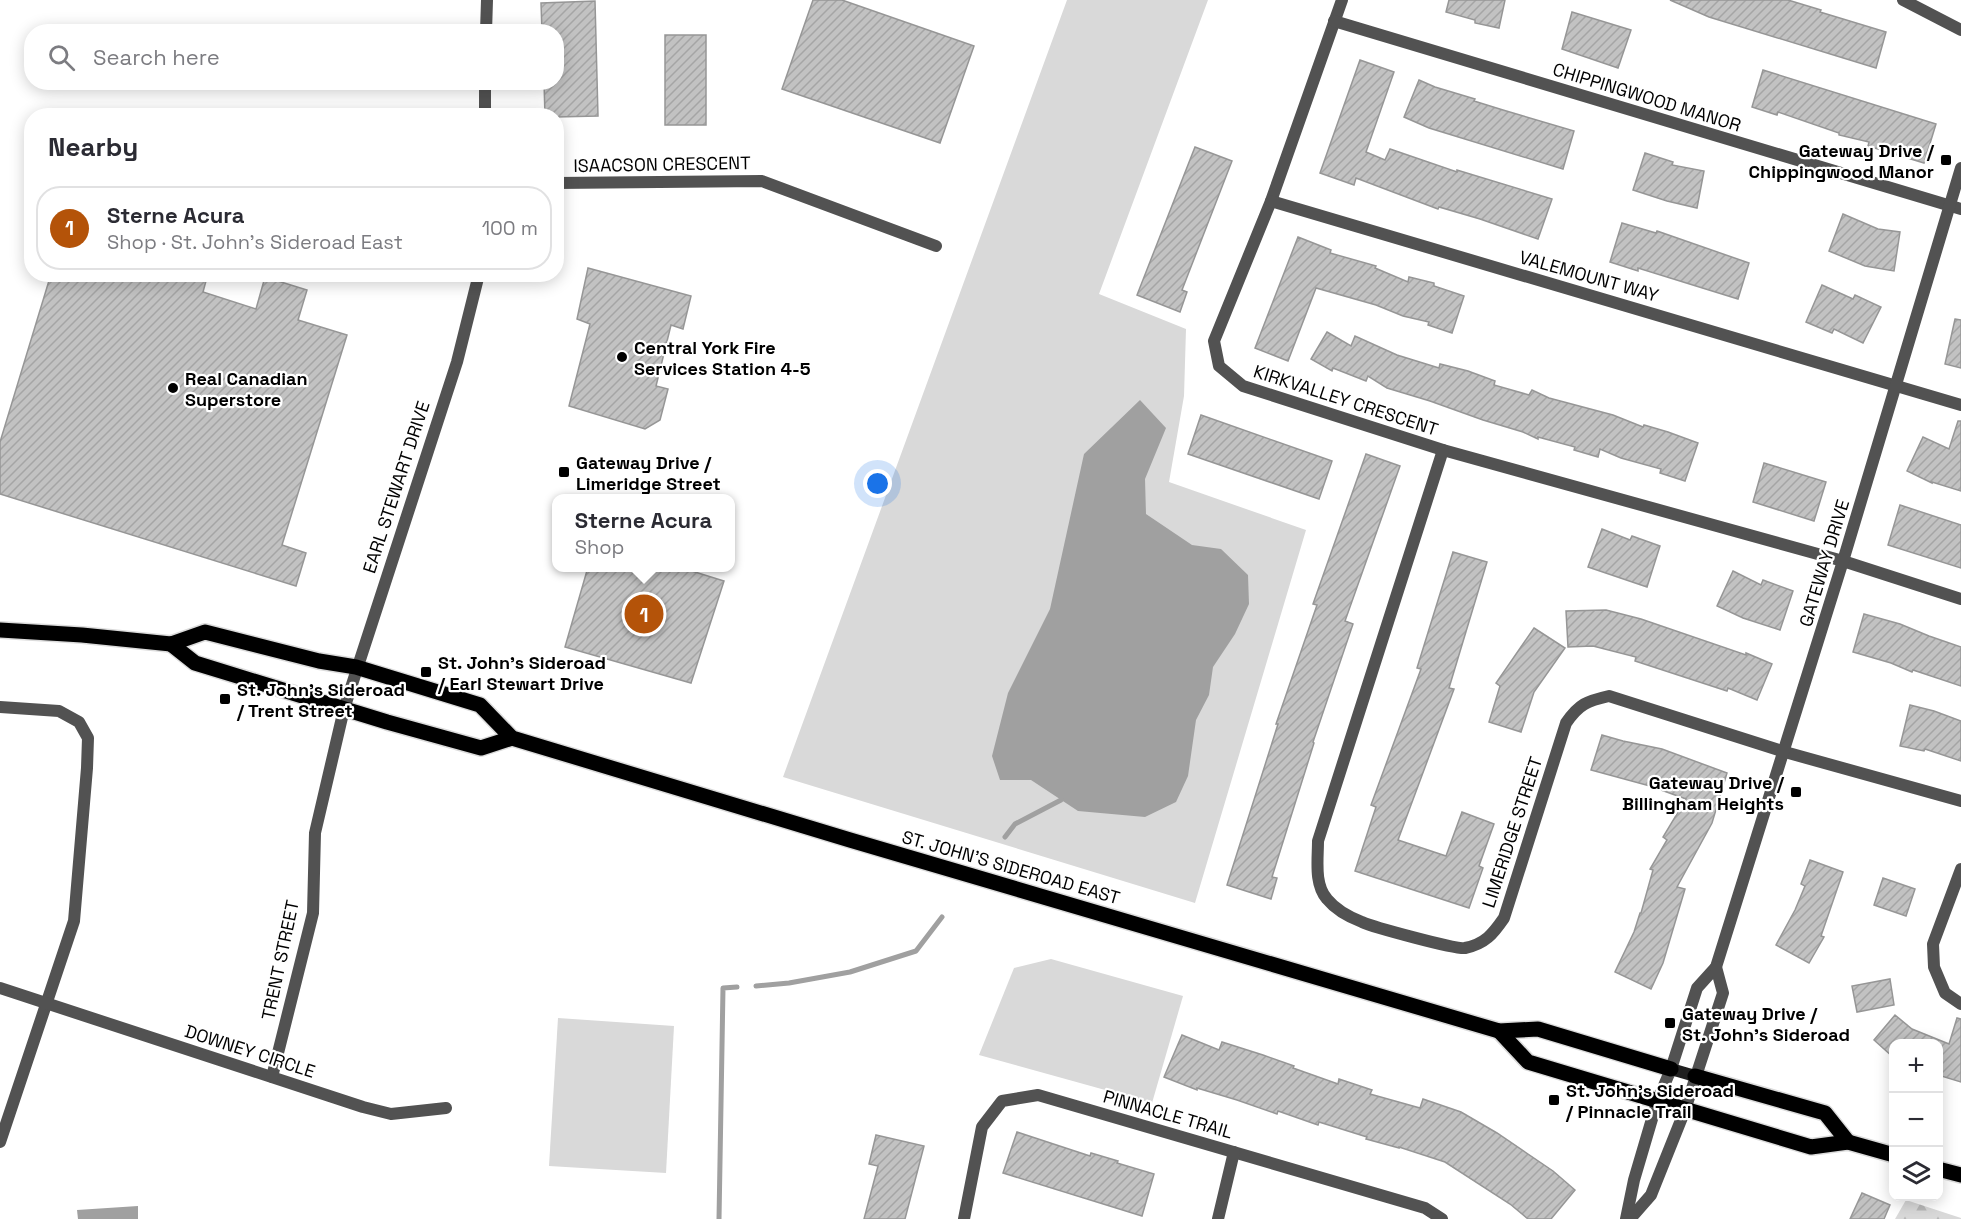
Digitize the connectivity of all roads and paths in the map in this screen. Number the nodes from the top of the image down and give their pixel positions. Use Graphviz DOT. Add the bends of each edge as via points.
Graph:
graph roads {
  1 [pos="487,0"];
  2 [pos="1341,0"];
  3 [pos="1903,0"];
  4 [pos="1334,21"];
  5 [pos="486,24"];
  6 [pos="1961,30"];
  7 [pos="485,90"];
  8 [pos="485,108"];
  9 [pos="1961,168"];
  10 [pos="564,183"];
  11 [pos="1271,201"];
  12 [pos="1955,207"];
  13 [pos="936,246"];
  14 [pos="477,282"];
  15 [pos="1896,386"];
  16 [pos="1961,405"];
  17 [pos="1443,450"];
  18 [pos="1843,561"];
  19 [pos="1961,599"];
  20 [pos="0,630"];
  21 [pos="171,644"];
  22 [pos="356,667"];
  23 [pos="0,707"];
  24 [pos="344,709"];
  25 [pos="512,738"];
  26 [pos="1785,752"];
  27 [pos="1961,801"];
  28 [pos="1961,869"];
  29 [pos="1716,967"];
  30 [pos="0,988"];
  31 [pos="47,1003"];
  32 [pos="1961,1004"];
  33 [pos="1499,1031"];
  34 [pos="1671,1069"];
  35 [pos="1695,1076"];
  36 [pos="272,1077"];
  37 [pos="1657,1102"];
  38 [pos="446,1108"];
  39 [pos="1685,1110"];
  40 [pos="0,1142"];
  41 [pos="1848,1142"];
  42 [pos="1234,1152"];
  43 [pos="1889,1154"];
  44 [pos="1943,1170"];
  45 [pos="1961,1175"];
  46 [pos="964,1219"];
  47 [pos="1218,1219"];
  48 [pos="1442,1219"];
  49 [pos="1628,1219"];
  1 -- 5 [label="street"];
  2 -- 4 [label="street, KIRKVALLEY CRESCENT"];
  3 -- 6 [label="street"];
  4 -- 11 [label="street, KIRKVALLEY CRESCENT"];
  4 -- 12 [label="street, CHIPPINGWOOD MANOR"];
  7 -- 8 [label="street"];
  9 -- 12 [label="street, GATEWAY DRIVE"];
  10 -- 13 [label="street, ISAACSON CRESCENT" via="762,181"];
  11 -- 15 [label="street, VALEMOUNT WAY"];
  11 -- 17 [label="street, KIRKVALLEY CRESCENT" via="1214,341 1219,366 1243,386"];
  12 -- 15 [label="street, GATEWAY DRIVE"];
  14 -- 22 [label="street, EARL STEWART DRIVE" via="456,362"];
  15 -- 16 [label="street, VALEMOUNT WAY"];
  15 -- 18 [label="street, GATEWAY DRIVE"];
  17 -- 18 [label="street, KIRKVALLEY CRESCENT"];
  17 -- 26 [label="street, LIMERIDGE STREET" via="1318,841 1318,877 1325,897 1338,910 1362,922 1462,949 1482,944 1504,918 1566,723 1576,708 1592,700 1608,696"];
  18 -- 19 [label="street, KIRKVALLEY CRESCENT"];
  18 -- 26 [label="street, GATEWAY DRIVE"];
  20 -- 21 [label="main road, ST. JOHN'S SIDEROAD EAST"];
  21 -- 22 [label="main road, ST. JOHN'S SIDEROAD EAST" via="205,632"];
  21 -- 24 [label="main road" via="195,663"];
  22 -- 24 [label="street, EARL STEWART DRIVE"];
  22 -- 25 [label="main road, ST. JOHN'S SIDEROAD EAST" via="480,705"];
  23 -- 31 [label="street" via="59,711 79,722 88,738 74,921"];
  24 -- 25 [label="main road" via="481,748"];
  24 -- 36 [label="street, TRENT STREET" via="315,833 313,913"];
  25 -- 33 [label="main road, ST. JOHN'S SIDEROAD EAST"];
  26 -- 27 [label="street, LIMERIDGE STREET"];
  26 -- 29 [label="street, GATEWAY DRIVE"];
  28 -- 32 [label="street" via="1933,944 1934,967 1945,993"];
  29 -- 34 [label="street, GATEWAY DRIVE" via="1697,988"];
  29 -- 35 [label="street, GATEWAY DRIVE" via="1723,993"];
  30 -- 31 [label="street, DOWNEY CIRCLE"];
  31 -- 36 [label="street, DOWNEY CIRCLE"];
  31 -- 40 [label="street"];
  33 -- 34 [label="main road, ST. JOHN'S SIDEROAD EAST" via="1538,1029"];
  33 -- 37 [label="main road" via="1527,1062"];
  34 -- 35 [label="main road, ST. JOHN'S SIDEROAD EAST"];
  34 -- 37 [label="street"];
  35 -- 39 [label="street, GATEWAY DRIVE"];
  35 -- 41 [label="main road, ST. JOHN'S SIDEROAD EAST" via="1825,1113"];
  36 -- 38 [label="street, DOWNEY CIRCLE" via="391,1114"];
  37 -- 39 [label="main road"];
  37 -- 49 [label="street" via="1634,1180"];
  39 -- 41 [label="main road" via="1811,1148"];
  39 -- 49 [label="street" via="1651,1195"];
  41 -- 43 [label="main road"];
  42 -- 46 [label="street, PINNACLE TRAIL" via="1038,1095 1002,1101 982,1126"];
  42 -- 47 [label="street"];
  42 -- 48 [label="street, PINNACLE TRAIL" via="1425,1208"];
  44 -- 45 [label="main road"];
}
